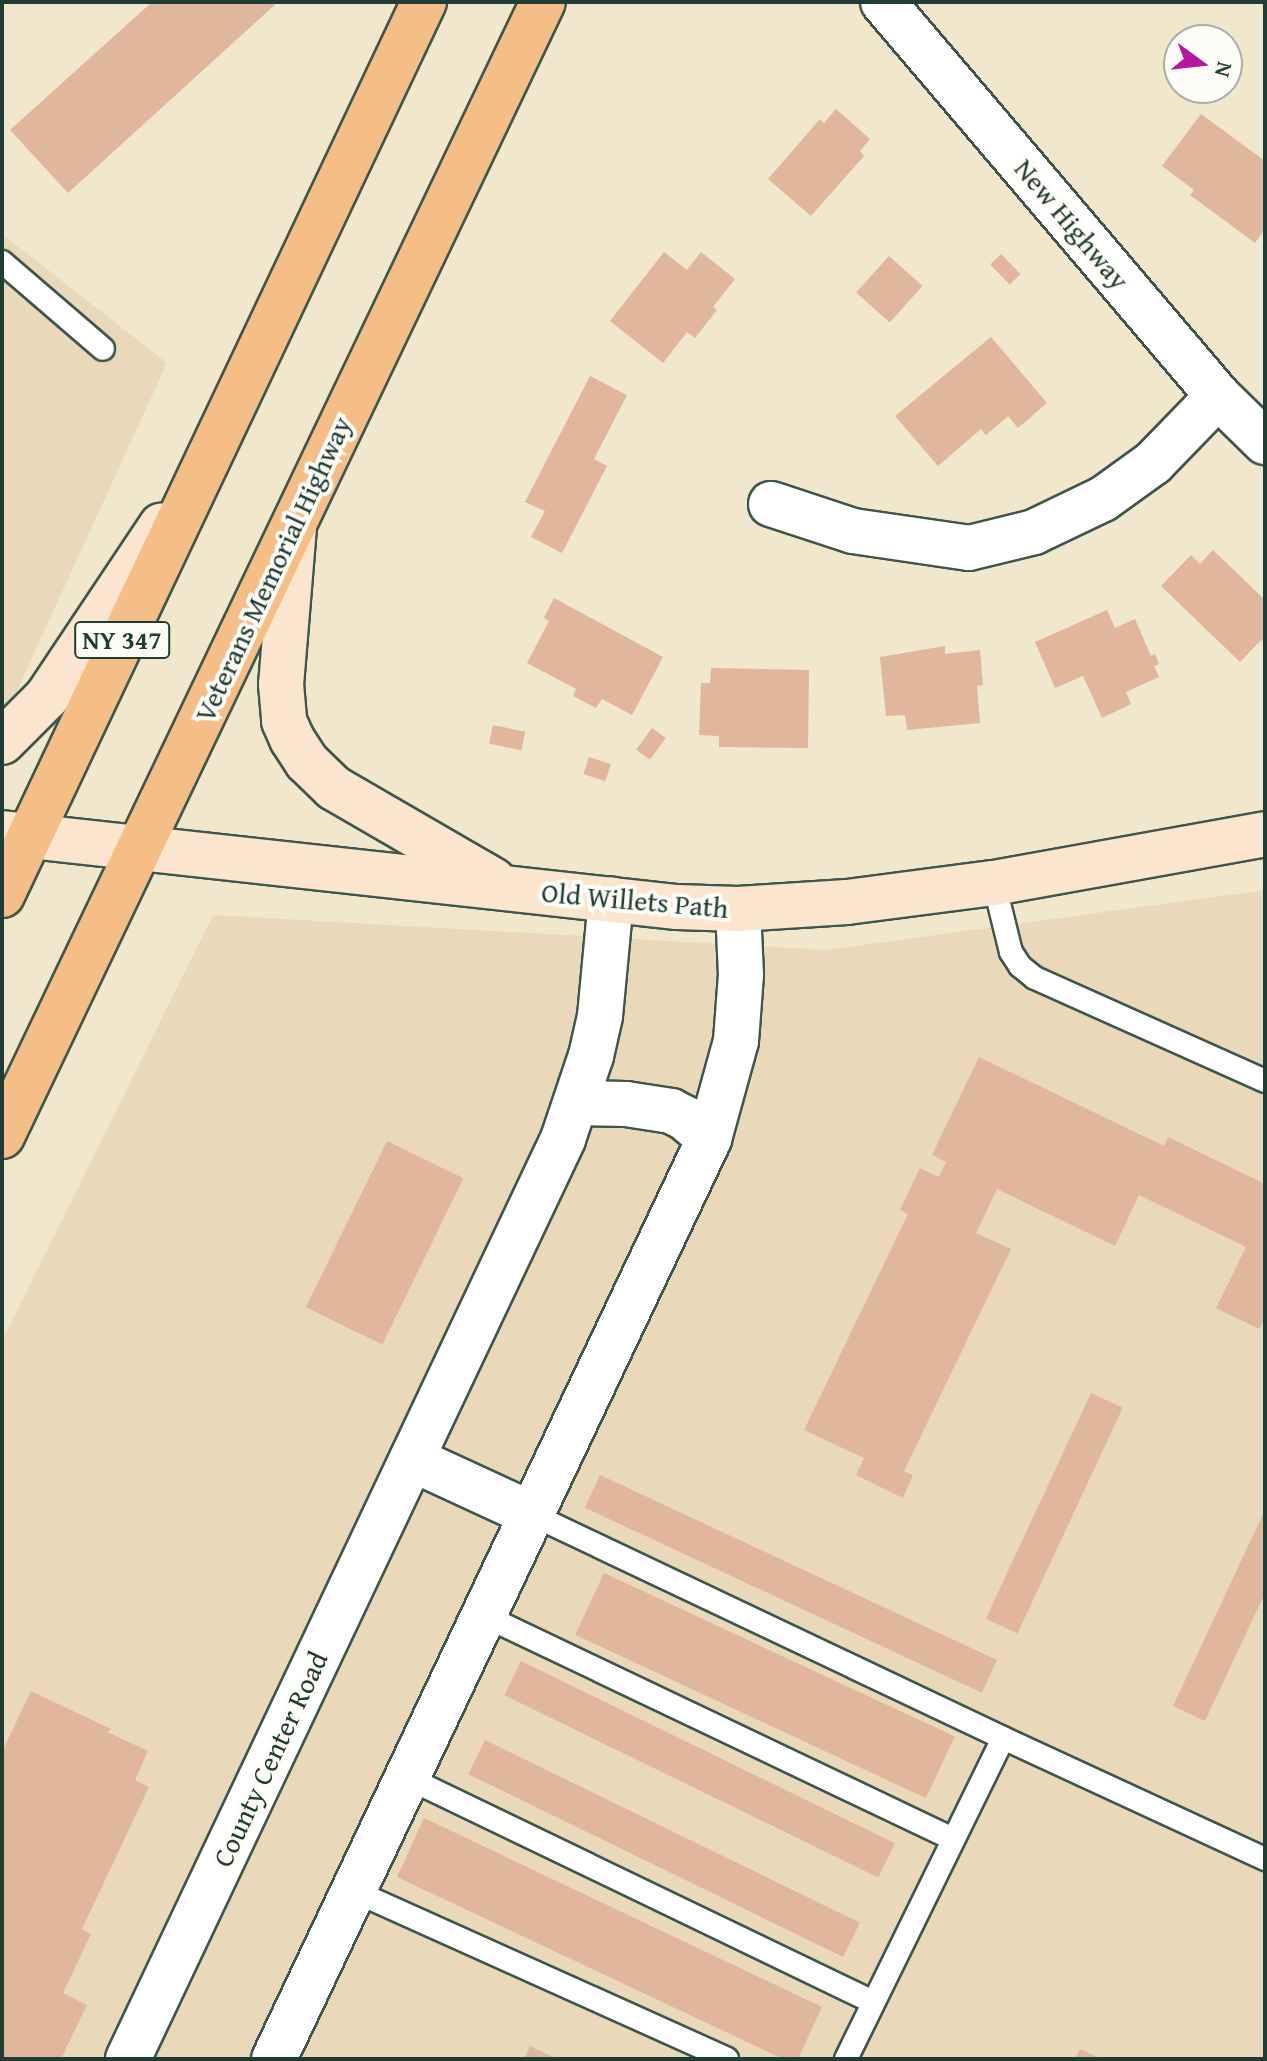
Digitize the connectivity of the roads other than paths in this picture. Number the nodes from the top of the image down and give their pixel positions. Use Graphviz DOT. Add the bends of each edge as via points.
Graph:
graph roads {
  1 [pos="424,2"];
  2 [pos="543,2"];
  3 [pos="883,2"];
  4 [pos="2,262"];
  5 [pos="103,349"];
  6 [pos="1218,396"];
  7 [pos="1265,442"];
  8 [pos="215,444"];
  9 [pos="771,504"];
  10 [pos="294,524"];
  11 [pos="2,742"];
  12 [pos="16,834"];
  13 [pos="1265,834"];
  14 [pos="140,849"];
  15 [pos="994,883"];
  16 [pos="509,890"];
  17 [pos="2,895"];
  18 [pos="611,900"];
  19 [pos="738,909"];
  20 [pos="1265,1081"];
  21 [pos="577,1103"];
  22 [pos="2,1136"];
  23 [pos="709,1139"];
  24 [pos="412,1459"];
  25 [pos="533,1515"];
  26 [pos="485,1616"];
  27 [pos="1003,1738"];
  28 [pos="408,1778"];
  29 [pos="953,1839"];
  30 [pos="1265,1859"];
  31 [pos="354,1891"];
  32 [pos="873,2002"];
  33 [pos="128,2059"];
  34 [pos="274,2059"];
  35 [pos="727,2059"];
  36 [pos="845,2059"];
  1 -- 8 [label="highway, NY 347"];
  2 -- 10 [label="highway, Veterans Memorial Highway"];
  3 -- 6 [label="street, New Highway"];
  4 -- 5 [label="lane"];
  6 -- 7 [label="street, New Highway"];
  6 -- 9 [label="street" via="1153,463 1103,499 1034,532 969,548 853,531"];
  8 -- 11 [label="main road" via="47,697"];
  8 -- 12 [label="highway, NY 347"];
  10 -- 14 [label="highway, Veterans Memorial Highway"];
  10 -- 16 [label="main road" via="281,684 284,721 292,739 334,788"];
  12 -- 14 [label="main road, Old Willets Path"];
  12 -- 17 [label="highway, NY 347"];
  13 -- 15 [label="main road, Old Willets Path"];
  14 -- 16 [label="main road, Old Willets Path"];
  14 -- 22 [label="highway, Veterans Memorial Highway"];
  15 -- 19 [label="main road, Old Willets Path" via="847,902"];
  15 -- 20 [label="lane" via="1011,952 1035,978"];
  16 -- 18 [label="main road, Old Willets Path"];
  18 -- 19 [label="main road, Old Willets Path"];
  18 -- 21 [label="street, County Center Road" via="600,1016"];
  19 -- 23 [label="street" via="736,1041"];
  21 -- 23 [label="street" via="671,1111"];
  21 -- 24 [label="street, County Center Road"];
  23 -- 25 [label="street"];
  24 -- 25 [label="street"];
  24 -- 33 [label="street, County Center Road"];
  25 -- 26 [label="street"];
  25 -- 27 [label="lane"];
  26 -- 28 [label="street"];
  26 -- 29 [label="lane"];
  27 -- 29 [label="lane"];
  27 -- 30 [label="lane"];
  28 -- 31 [label="street"];
  28 -- 32 [label="lane"];
  29 -- 32 [label="lane"];
  31 -- 34 [label="street"];
  31 -- 35 [label="lane"];
  32 -- 36 [label="lane"];
}
